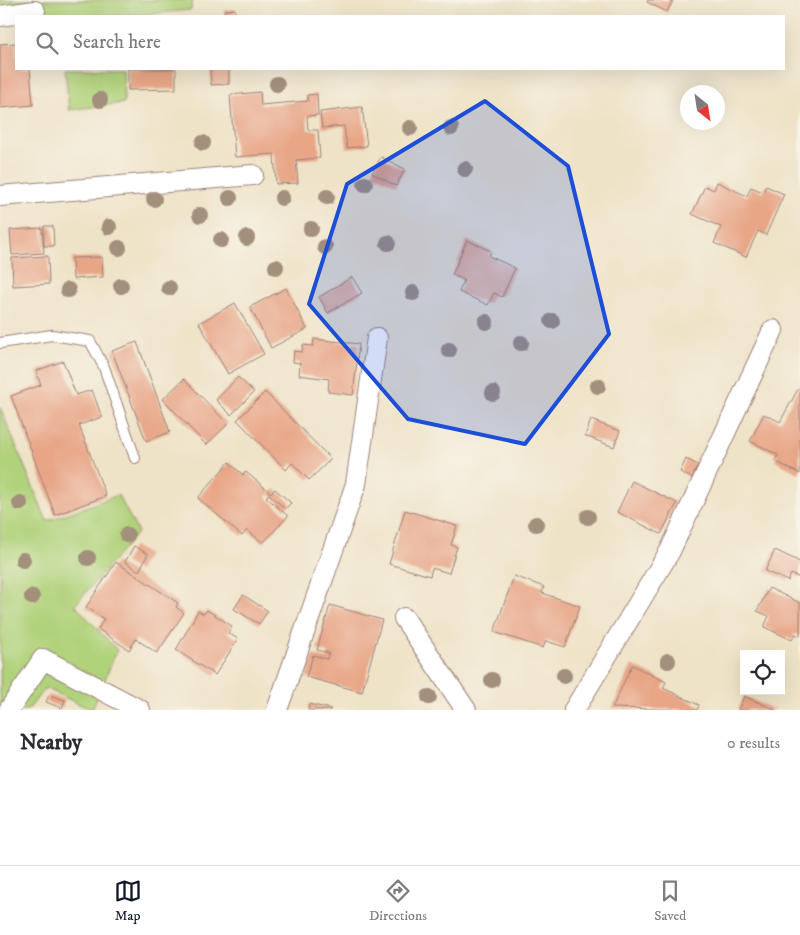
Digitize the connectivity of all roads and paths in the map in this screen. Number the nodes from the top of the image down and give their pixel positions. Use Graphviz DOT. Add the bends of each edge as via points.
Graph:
graph roads {
  1 [pos="35,11"];
  2 [pos="0,16"];
  3 [pos="253,175"];
  4 [pos="0,196"];
  5 [pos="773,330"];
  6 [pos="377,338"];
  7 [pos="0,343"];
  8 [pos="135,458"];
  9 [pos="404,618"];
  10 [pos="9,710"];
  11 [pos="140,710"];
  12 [pos="277,710"];
  13 [pos="466,710"];
  14 [pos="574,710"];
  1 -- 2 [label="street"];
  3 -- 4 [label="street"];
  5 -- 14 [label="street" via="670,551"];
  6 -- 12 [label="street" via="356,484"];
  7 -- 8 [label="lane" via="52,335 90,341 104,367"];
  9 -- 13 [label="street"];
  10 -- 11 [label="street" via="43,659"];
}
